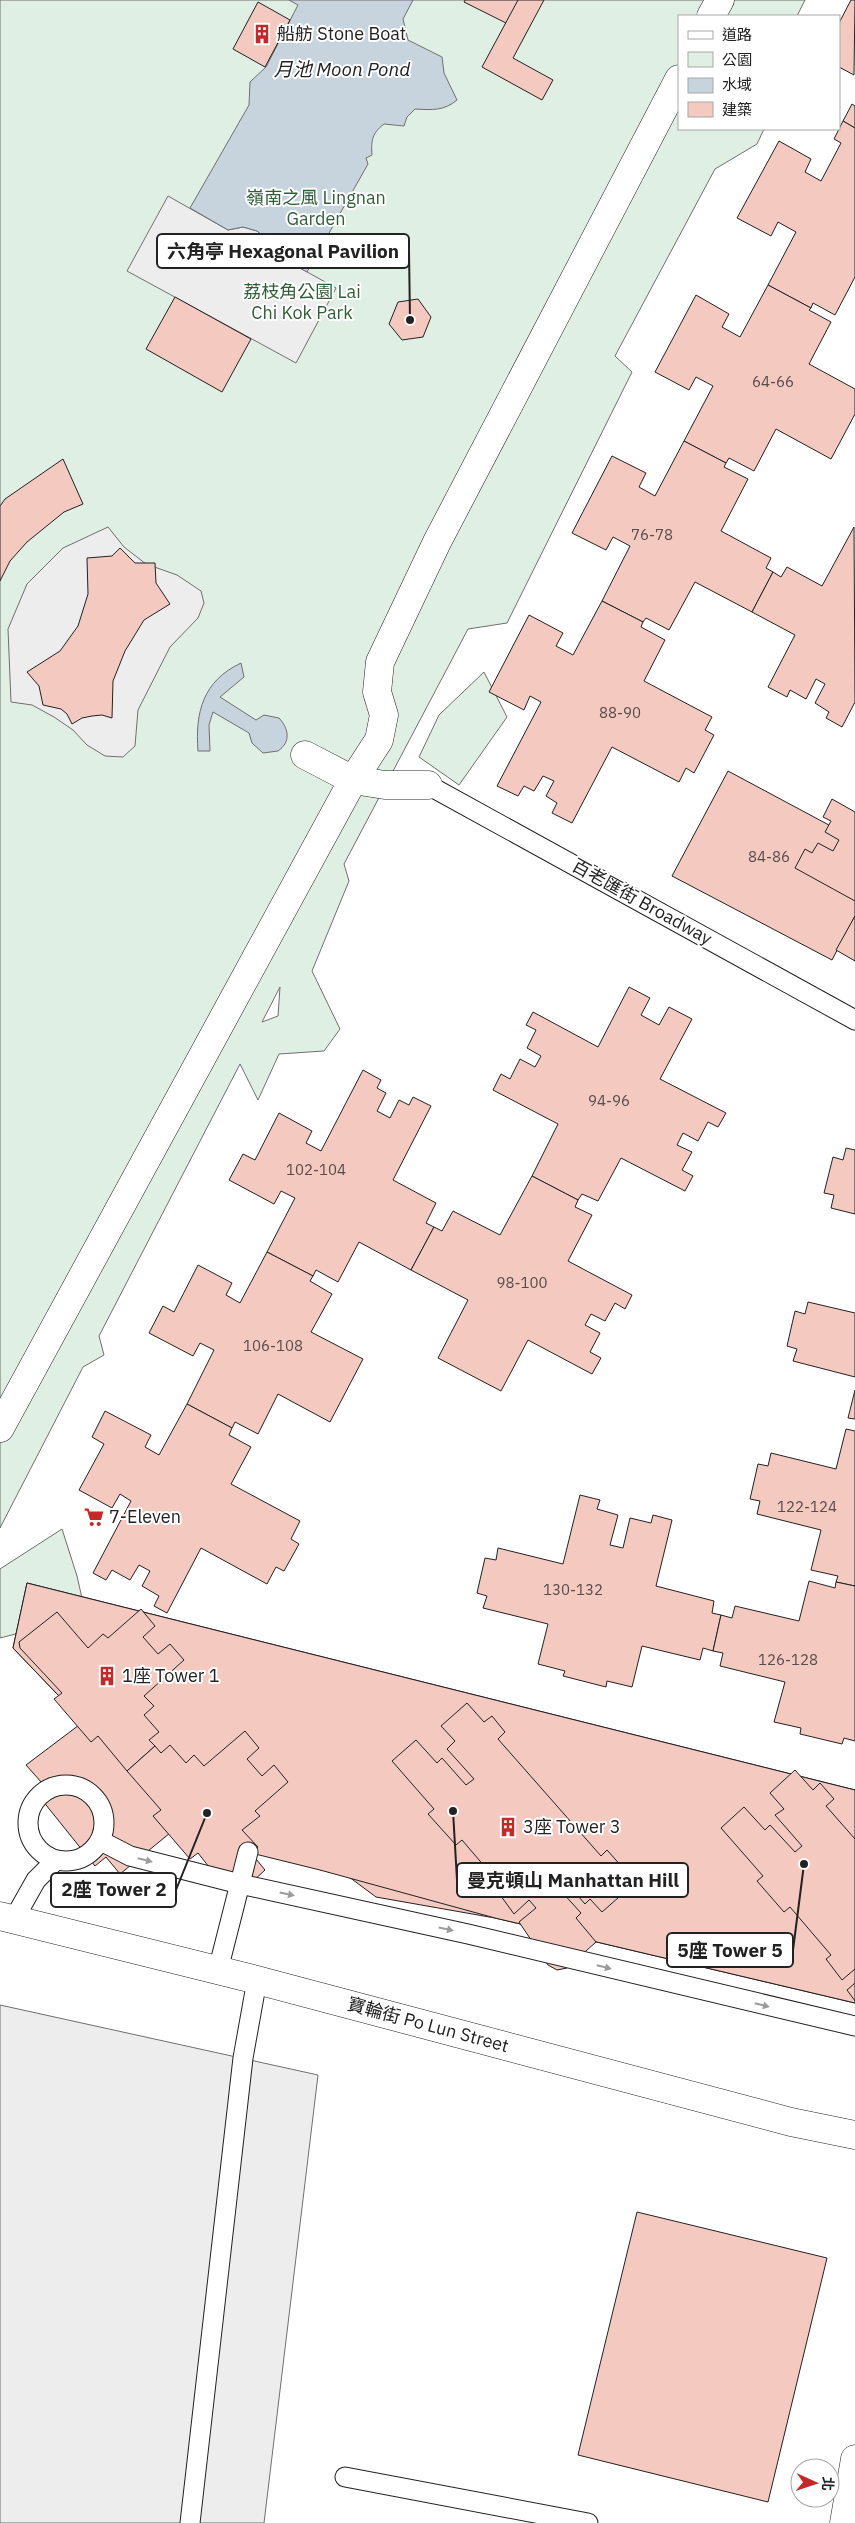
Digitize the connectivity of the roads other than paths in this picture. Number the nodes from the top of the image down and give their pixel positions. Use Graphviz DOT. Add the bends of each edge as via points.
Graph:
graph roads {
  1 [pos="720,0"];
  2 [pos="712,15"];
  3 [pos="678,81"];
  4 [pos="305,755"];
  5 [pos="353,780"];
  6 [pos="428,785"];
  7 [pos="855,1020"];
  8 [pos="0,1428"];
  9 [pos="101,1841"];
  10 [pos="248,1852"];
  11 [pos="55,1861"];
  12 [pos="240,1884"];
  13 [pos="7,1917"];
  14 [pos="218,1970"];
  15 [pos="257,1980"];
  16 [pos="855,2026"];
  17 [pos="855,2135"];
  18 [pos="855,2459"];
  19 [pos="345,2477"];
  20 [pos="190,2523"];
  21 [pos="588,2523"];
  22 [pos="844,2523"];
  1 -- 2 [label="street"];
  3 -- 5 [label="street" via="437,542 380,662 377,692 384,715 379,740"];
  4 -- 5 [label="street"];
  5 -- 6 [label="street" via="385,785"];
  5 -- 8 [label="street"];
  6 -- 7 [label="lane, 百老匯街 Broadway"];
  9 -- 11 [label="lane" via="83,1859"];
  9 -- 11 [label="lane" via="104,1816 95,1797 78,1786 59,1785 35,1800 27,1829 34,1847"];
  9 -- 12 [label="lane, one-way" via="130,1856"];
  10 -- 12 [label="lane"];
  11 -- 13 [label="lane"];
  12 -- 14 [label="lane"];
  12 -- 16 [label="lane, one-way" via="468,1934"];
  13 -- 14 [label="street, 寶輪街 Po Lun Street"];
  14 -- 15 [label="street, 寶輪街 Po Lun Street"];
  15 -- 17 [label="street, 寶輪街 Po Lun Street" via="791,2122"];
  15 -- 20 [label="lane" via="243,2058"];
  18 -- 22 [label="street"];
  19 -- 21 [label="lane"];
}
